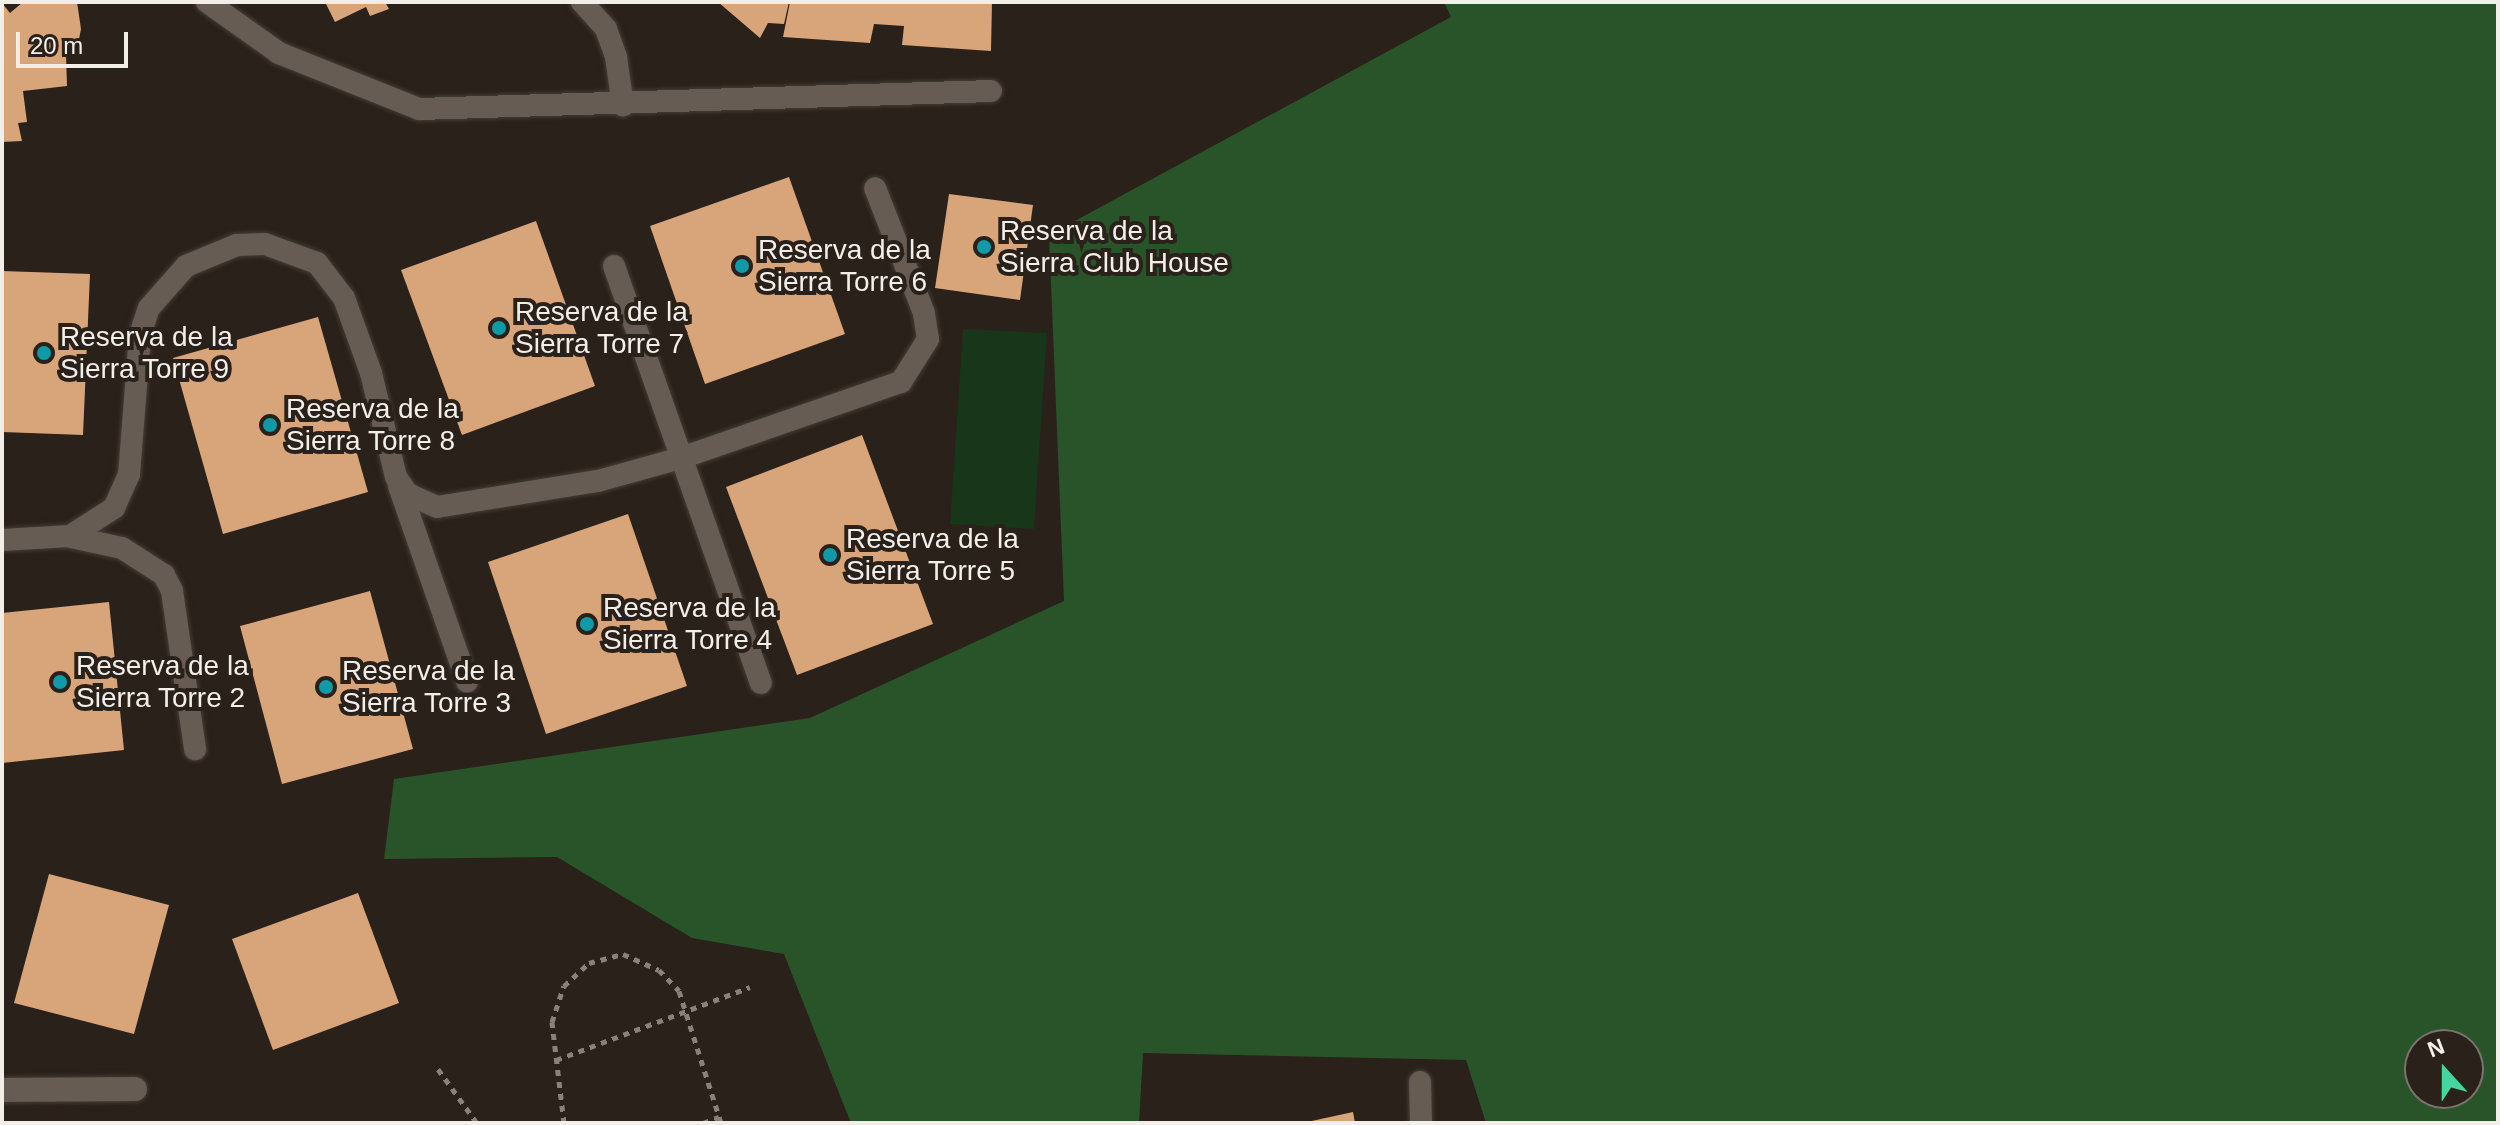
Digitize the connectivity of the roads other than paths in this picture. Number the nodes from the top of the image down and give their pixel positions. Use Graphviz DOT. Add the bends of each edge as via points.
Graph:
graph roads {
  1 [pos="207,2"];
  2 [pos="582,2"];
  3 [pos="991,91"];
  4 [pos="623,105"];
  5 [pos="875,188"];
  6 [pos="614,266"];
  7 [pos="681,458"];
  8 [pos="396,477"];
  9 [pos="70,536"];
  10 [pos="2,540"];
  11 [pos="467,681"];
  12 [pos="761,683"];
  13 [pos="195,749"];
  14 [pos="1420,1082"];
  15 [pos="135,1089"];
  16 [pos="2,1090"];
  17 [pos="1421,1123"];
  1 -- 4 [label="lane" via="279,53 419,109"];
  2 -- 4 [label="lane" via="606,29"];
  3 -- 4 [label="lane"];
  5 -- 7 [label="lane" via="924,313 928,339 919,358 901,382"];
  6 -- 7 [label="lane"];
  7 -- 8 [label="lane" via="598,481 465,505 426,505 408,494"];
  7 -- 12 [label="lane"];
  8 -- 9 [label="lane" via="371,373 344,298 317,263 265,244 237,245 186,266 149,308 140,335 124,492 102,520"];
  8 -- 11 [label="lane"];
  9 -- 10 [label="lane"];
  9 -- 13 [label="lane" via="122,548 164,575 172,591"];
  14 -- 17 [label="lane"];
  15 -- 16 [label="street"];
}
